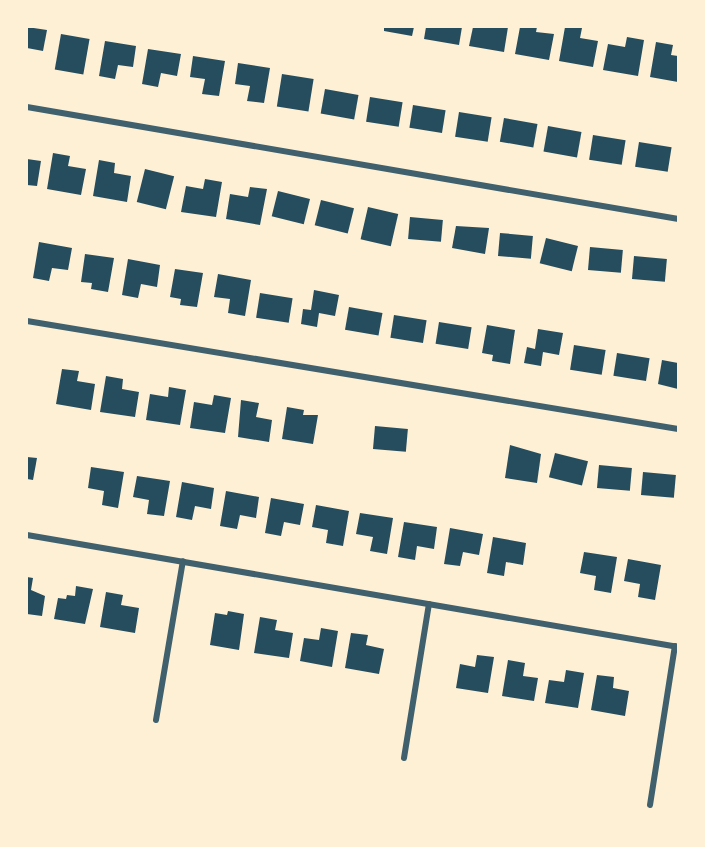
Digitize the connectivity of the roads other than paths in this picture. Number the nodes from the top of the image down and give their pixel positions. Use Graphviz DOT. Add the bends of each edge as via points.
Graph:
graph roads {
  1 [pos="27,107"];
  2 [pos="678,219"];
  3 [pos="27,321"];
  4 [pos="678,429"];
  5 [pos="27,535"];
  6 [pos="183,561"];
  7 [pos="429,603"];
  8 [pos="677,646"];
  9 [pos="156,720"];
  10 [pos="404,758"];
  11 [pos="650,805"];
  1 -- 2 [label="street"];
  3 -- 4 [label="street"];
  5 -- 6 [label="street"];
  6 -- 7 [label="street"];
  6 -- 9 [label="street"];
  7 -- 8 [label="street"];
  7 -- 10 [label="street"];
  8 -- 11 [label="street"];
}
